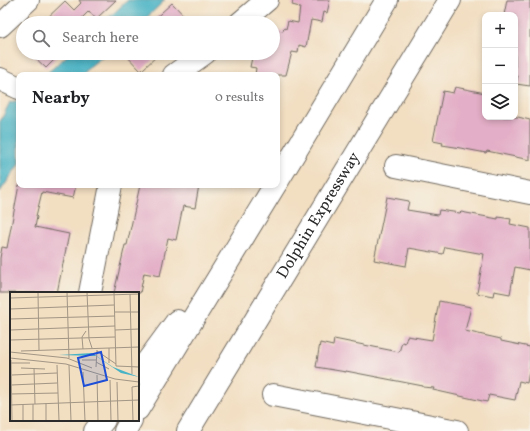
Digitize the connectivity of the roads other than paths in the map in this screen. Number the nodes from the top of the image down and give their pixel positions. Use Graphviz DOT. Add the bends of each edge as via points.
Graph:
graph roads {
  1 [pos="28,0"];
  2 [pos="267,0"];
  3 [pos="388,0"];
  4 [pos="450,0"];
  5 [pos="248,16"];
  6 [pos="0,26"];
  7 [pos="195,60"];
  8 [pos="178,72"];
  9 [pos="0,79"];
  10 [pos="16,87"];
  11 [pos="396,166"];
  12 [pos="280,177"];
  13 [pos="110,188"];
  14 [pos="273,188"];
  15 [pos="530,193"];
  16 [pos="261,208"];
  17 [pos="90,292"];
  18 [pos="139,373"];
  19 [pos="273,395"];
  20 [pos="139,407"];
  21 [pos="103,421"];
  22 [pos="131,421"];
  23 [pos="95,431"];
  24 [pos="125,431"];
  25 [pos="188,431"];
  26 [pos="458,431"];
  1 -- 6 [label="main road"];
  2 -- 5 [label="main road"];
  3 -- 12 [label="main road"];
  4 -- 25 [label="main road, Dolphin Expressway"];
  7 -- 8 [label="main road"];
  9 -- 10 [label="main road"];
  11 -- 15 [label="main road"];
  13 -- 17 [label="main road"];
  14 -- 16 [label="main road"];
  16 -- 18 [label="main road"];
  16 -- 20 [label="main road"];
  19 -- 26 [label="main road"];
  21 -- 23 [label="main road"];
  22 -- 24 [label="main road"];
}
